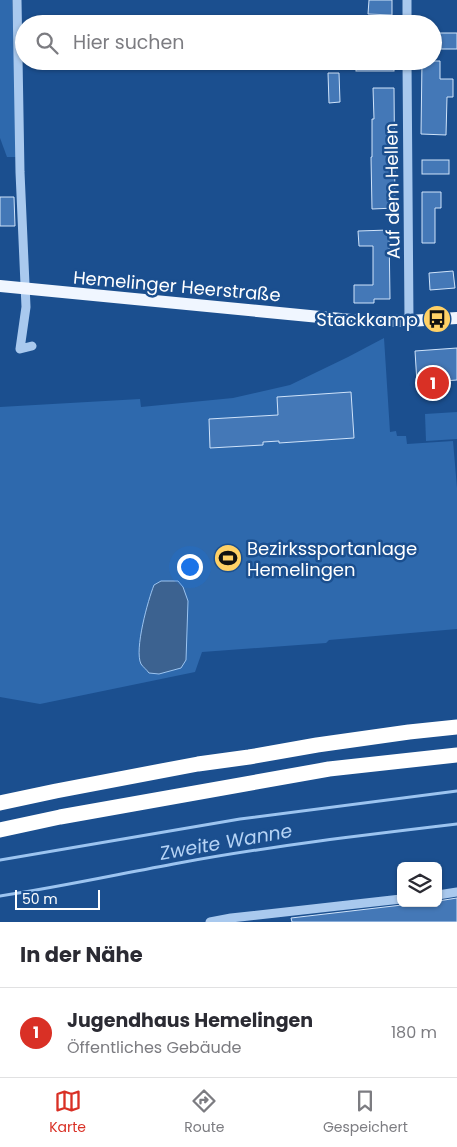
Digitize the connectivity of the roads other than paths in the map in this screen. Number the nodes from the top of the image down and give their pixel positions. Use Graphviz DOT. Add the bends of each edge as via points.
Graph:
graph roads {
  1 [pos="17,0"];
  2 [pos="406,0"];
  3 [pos="17,15"];
  4 [pos="407,15"];
  5 [pos="18,70"];
  6 [pos="407,70"];
  7 [pos="0,286"];
  8 [pos="25,289"];
  9 [pos="457,318"];
  10 [pos="410,321"];
  11 [pos="32,346"];
  12 [pos="457,727"];
  13 [pos="457,755"];
  14 [pos="0,802"];
  15 [pos="0,830"];
  16 [pos="457,892"];
  17 [pos="442,894"];
  18 [pos="397,899"];
  19 [pos="210,922"];
  1 -- 3 [label="street"];
  2 -- 4 [label="street"];
  5 -- 8 [label="street"];
  6 -- 10 [label="street, Auf dem Hellen"];
  7 -- 8 [label="main road, Hemelinger Heerstraße"];
  8 -- 10 [label="main road, Hemelinger Heerstraße" via="351,320"];
  8 -- 11 [label="street" via="20,349"];
  9 -- 10 [label="main road, Hemelinger Heerstraße"];
  12 -- 14 [label="highway" via="198,764"];
  13 -- 15 [label="highway" via="329,769"];
  16 -- 17 [label="street"];
  18 -- 19 [label="street"];
}
